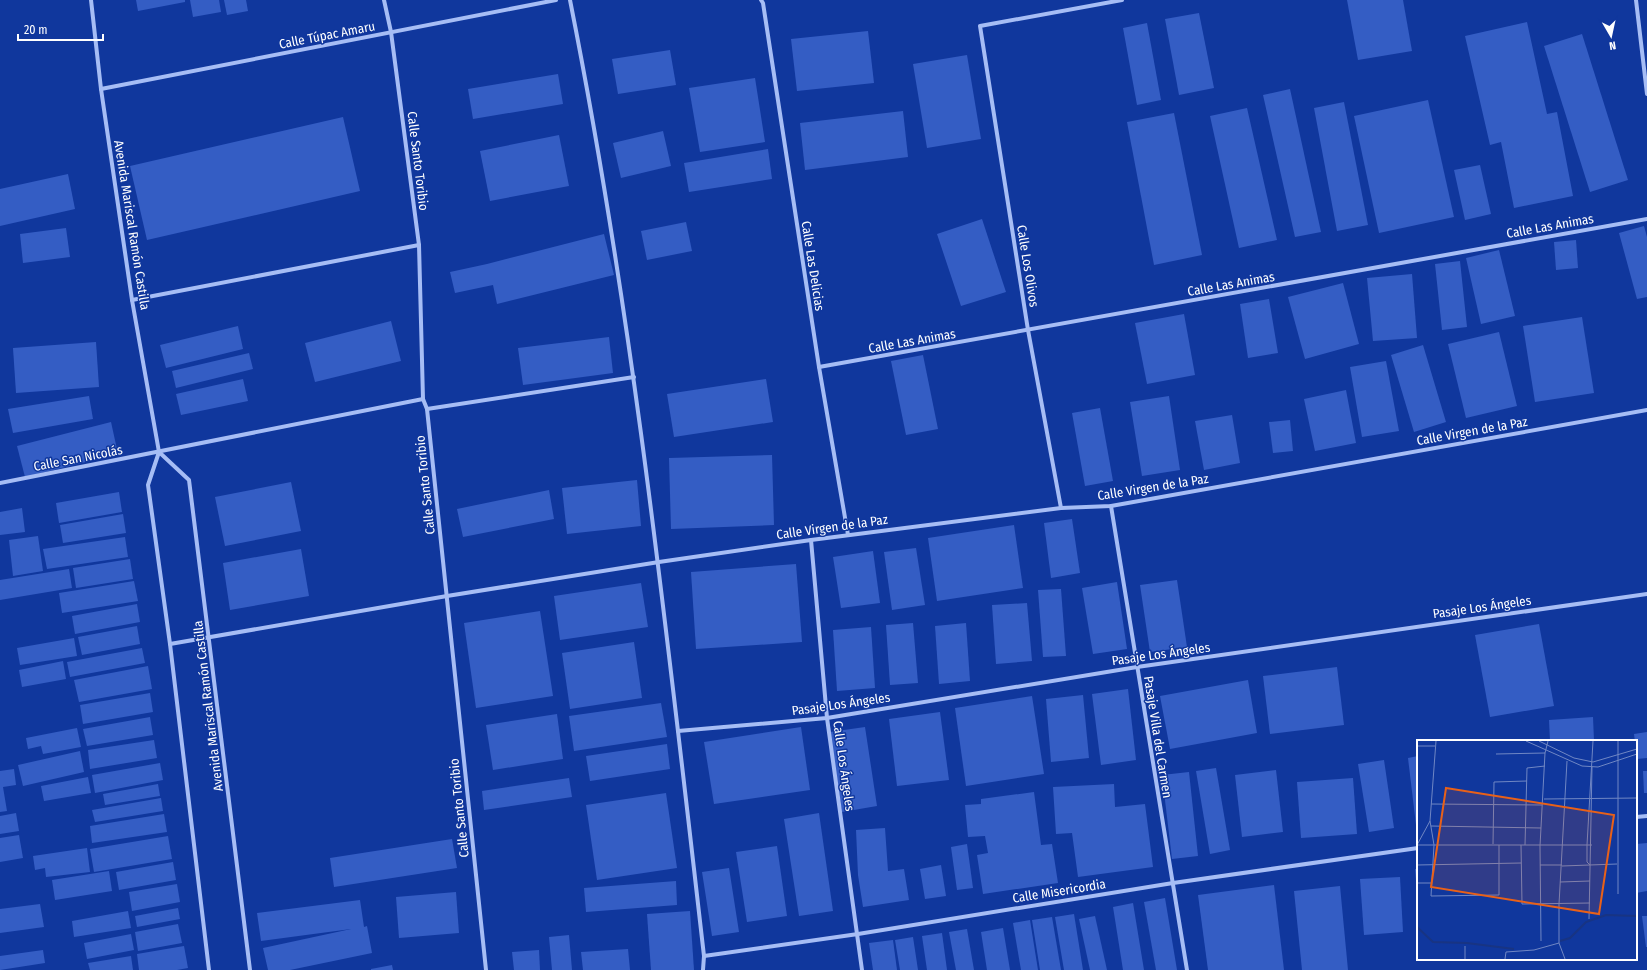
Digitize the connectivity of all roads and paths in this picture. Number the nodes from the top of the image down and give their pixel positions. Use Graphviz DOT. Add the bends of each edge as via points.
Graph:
graph roads {
  1 [pos="91,0"];
  2 [pos="384,0"];
  3 [pos="556,0"];
  4 [pos="570,0"];
  5 [pos="761,0"];
  6 [pos="1122,0"];
  7 [pos="1636,0"];
  8 [pos="391,32"];
  9 [pos="1647,41"];
  10 [pos="1641,42"];
  11 [pos="101,89"];
  12 [pos="1647,94"];
  13 [pos="1647,219"];
  14 [pos="419,245"];
  15 [pos="132,300"];
  16 [pos="1028,330"];
  17 [pos="819,367"];
  18 [pos="634,377"];
  19 [pos="423,399"];
  20 [pos="427,409"];
  21 [pos="1647,410"];
  22 [pos="159,452"];
  23 [pos="0,483"];
  24 [pos="1111,506"];
  25 [pos="1061,508"];
  26 [pos="848,535"];
  27 [pos="811,540"];
  28 [pos="659,562"];
  29 [pos="1647,594"];
  30 [pos="447,596"];
  31 [pos="209,636"];
  32 [pos="170,644"];
  33 [pos="1137,668"];
  34 [pos="827,718"];
  35 [pos="678,732"];
  36 [pos="1647,816"];
  37 [pos="1637,817"];
  38 [pos="1417,848"];
  39 [pos="1173,883"];
  40 [pos="858,934"];
  41 [pos="704,956"];
  42 [pos="209,970"];
  43 [pos="250,970"];
  44 [pos="486,970"];
  45 [pos="703,970"];
  46 [pos="862,970"];
  47 [pos="1187,970"];
  1 -- 11 [label="street, Avenida Mariscal Ramón Castilla"];
  2 -- 8 [label="street, Calle Santo Toribio"];
  3 -- 8 [label="street, Calle Túpac Amaru"];
  4 -- 18 [label="street" via="593,112"];
  5 -- 17 [label="street, Calle Las Delicias"];
  6 -- 16 [label="street, Calle Los Olivos" via="980,26"];
  7 -- 10 [label="street"];
  8 -- 11 [label="street, Calle Túpac Amaru"];
  8 -- 14 [label="street, Calle Santo Toribio"];
  9 -- 10 [label="street"];
  10 -- 12 [label="street"];
  11 -- 15 [label="street, Avenida Mariscal Ramón Castilla"];
  13 -- 16 [label="street, Calle Las Animas"];
  14 -- 15 [label="street"];
  14 -- 19 [label="street, Calle Santo Toribio"];
  15 -- 22 [label="street, Avenida Mariscal Ramón Castilla"];
  16 -- 17 [label="street, Calle Las Animas"];
  16 -- 25 [label="street, Calle Los Olivos"];
  17 -- 26 [label="street, Calle Las Delicias"];
  18 -- 20 [label="street"];
  18 -- 28 [label="street"];
  19 -- 20 [label="street, Calle Santo Toribio"];
  19 -- 22 [label="street, Calle San Nicolás"];
  20 -- 30 [label="street, Calle Santo Toribio"];
  21 -- 24 [label="street, Calle Virgen de la Paz"];
  22 -- 23 [label="street, Calle San Nicolás"];
  22 -- 31 [label="street, Avenida Mariscal Ramón Castilla" via="189,480"];
  22 -- 32 [label="street, Avenida Mariscal Ramón Castilla" via="148,485"];
  24 -- 25 [label="street, Calle Virgen de la Paz"];
  24 -- 33 [label="street, Pasaje Villa del Carmen"];
  25 -- 26 [label="street, Calle Virgen de la Paz"];
  26 -- 27 [label="street, Calle Virgen de la Paz"];
  27 -- 28 [label="street, Calle Virgen de la Paz"];
  27 -- 34 [label="street, Calle Los Ángeles"];
  28 -- 30 [label="street, Calle Virgen de la Paz"];
  28 -- 35 [label="street"];
  29 -- 33 [label="street, Pasaje Los Ángeles"];
  30 -- 31 [label="street, Calle Virgen de la Paz"];
  30 -- 44 [label="street, Calle Santo Toribio"];
  31 -- 32 [label="street, Calle Virgen de la Paz"];
  31 -- 43 [label="street, Avenida Mariscal Ramón Castilla"];
  32 -- 42 [label="street, Avenida Mariscal Ramón Castilla"];
  33 -- 34 [label="street, Pasaje Los Ángeles"];
  33 -- 39 [label="street, Pasaje Villa del Carmen"];
  34 -- 35 [label="street, Pasaje Los Ángeles"];
  34 -- 40 [label="street, Calle Los Ángeles"];
  35 -- 41 [label="street"];
  36 -- 37 [label="street"];
  38 -- 39 [label="street, Calle Misericordia"];
  39 -- 40 [label="street, Calle Misericordia"];
  39 -- 47 [label="street, Pasaje Villa del Carmen"];
  40 -- 41 [label="street, Calle Misericordia"];
  40 -- 46 [label="street, Calle Los Ángeles"];
  41 -- 45 [label="street"];
}
